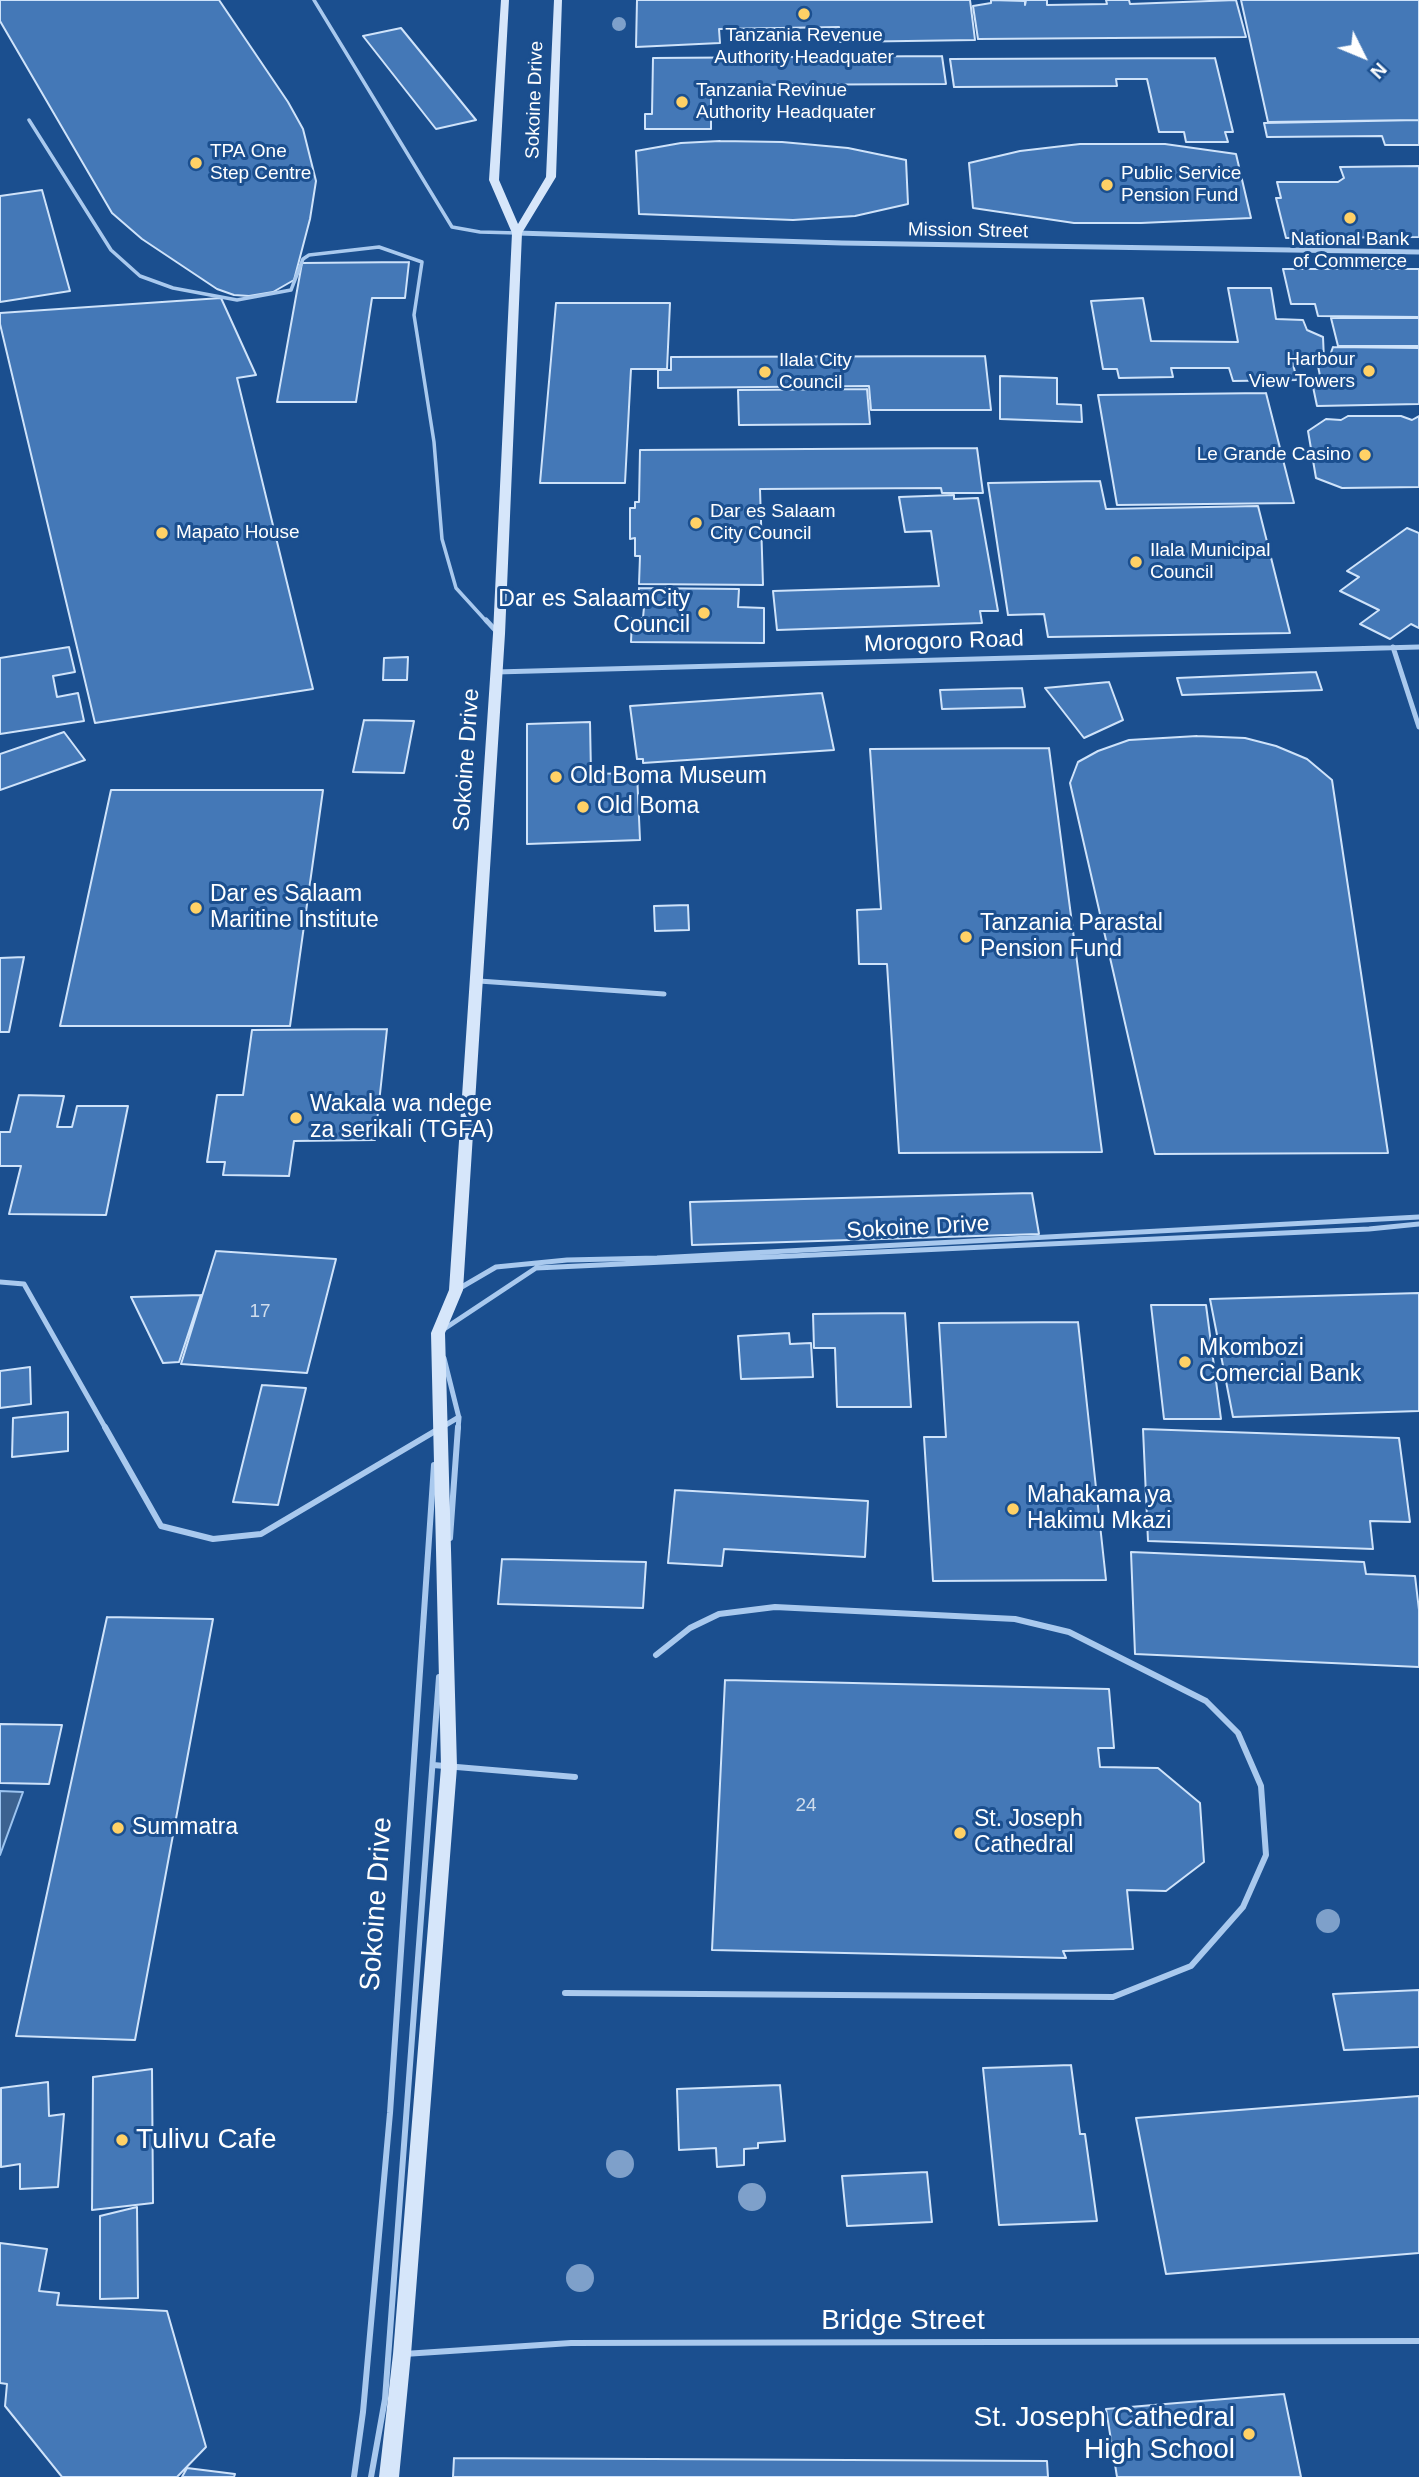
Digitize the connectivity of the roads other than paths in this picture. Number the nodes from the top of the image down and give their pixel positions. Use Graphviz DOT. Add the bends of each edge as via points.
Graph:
graph roads {
  1 [pos="314,0"];
  2 [pos="505,0"];
  3 [pos="558,0"];
  4 [pos="29,120"];
  5 [pos="517,233"];
  6 [pos="1419,252"];
  7 [pos="499,634"];
  8 [pos="1393,647"];
  9 [pos="1419,647"];
  10 [pos="496,672"];
  11 [pos="1419,727"];
  12 [pos="476,980"];
  13 [pos="664,994"];
  14 [pos="1419,1217"];
  15 [pos="1419,1224"];
  16 [pos="0,1282"];
  17 [pos="456,1290"];
  18 [pos="438,1333"];
  19 [pos="459,1418"];
  20 [pos="656,1655"];
  21 [pos="432,1765"];
  22 [pos="449,1767"];
  23 [pos="575,1777"];
  24 [pos="565,1993"];
  25 [pos="1419,2341"];
  26 [pos="395,2355"];
  27 [pos="354,2477"];
  28 [pos="371,2477"];
  29 [pos="389,2477"];
  1 -- 5 [label="lane" via="452,227"];
  2 -- 5 [label="street, Sokoine Drive" via="494,180"];
  3 -- 5 [label="street, Sokoine Drive" via="551,177"];
  4 -- 7 [label="lane" via="111,250 140,276 162,284 237,300 291,290 303,259 309,255 379,247 422,262 414,315 434,442 442,539 456,588"];
  5 -- 6 [label="street, Mission Street"];
  5 -- 7 [label="street, Sokoine Drive"];
  7 -- 10 [label="street, Sokoine Drive"];
  8 -- 9 [label="lane, Morogoro Road"];
  8 -- 10 [label="lane, Morogoro Road"];
  8 -- 11 [label="lane"];
  10 -- 12 [label="street, Sokoine Drive"];
  12 -- 13 [label="lane"];
  12 -- 17 [label="street, Sokoine Drive"];
  14 -- 17 [label="lane" via="567,1260 496,1267"];
  15 -- 18 [label="lane, Sokoine Drive" via="536,1268"];
  16 -- 19 [label="lane" via="24,1284 160,1526 214,1539 261,1534"];
  17 -- 18 [label="lane, Sokoine Drive"];
  18 -- 19 [label="lane, Sokoine Drive"];
  18 -- 22 [label="street, Sokoine Drive"];
  18 -- 27 [label="lane, Sokoine Drive" via="433,1515 390,2113"];
  19 -- 21 [label="lane, Sokoine Drive"];
  20 -- 24 [label="lane" via="690,1628 719,1614 775,1607 1015,1619 1069,1632 1206,1701 1238,1733 1261,1786 1266,1855 1244,1907 1191,1966 1113,1997"];
  21 -- 22 [label="lane"];
  21 -- 26 [label="lane, Sokoine Drive"];
  22 -- 23 [label="lane"];
  22 -- 26 [label="street, Sokoine Drive"];
  25 -- 26 [label="lane, Bridge Street" via="571,2343"];
  26 -- 28 [label="lane, Sokoine Drive"];
  26 -- 29 [label="street, Sokoine Drive"];
}
